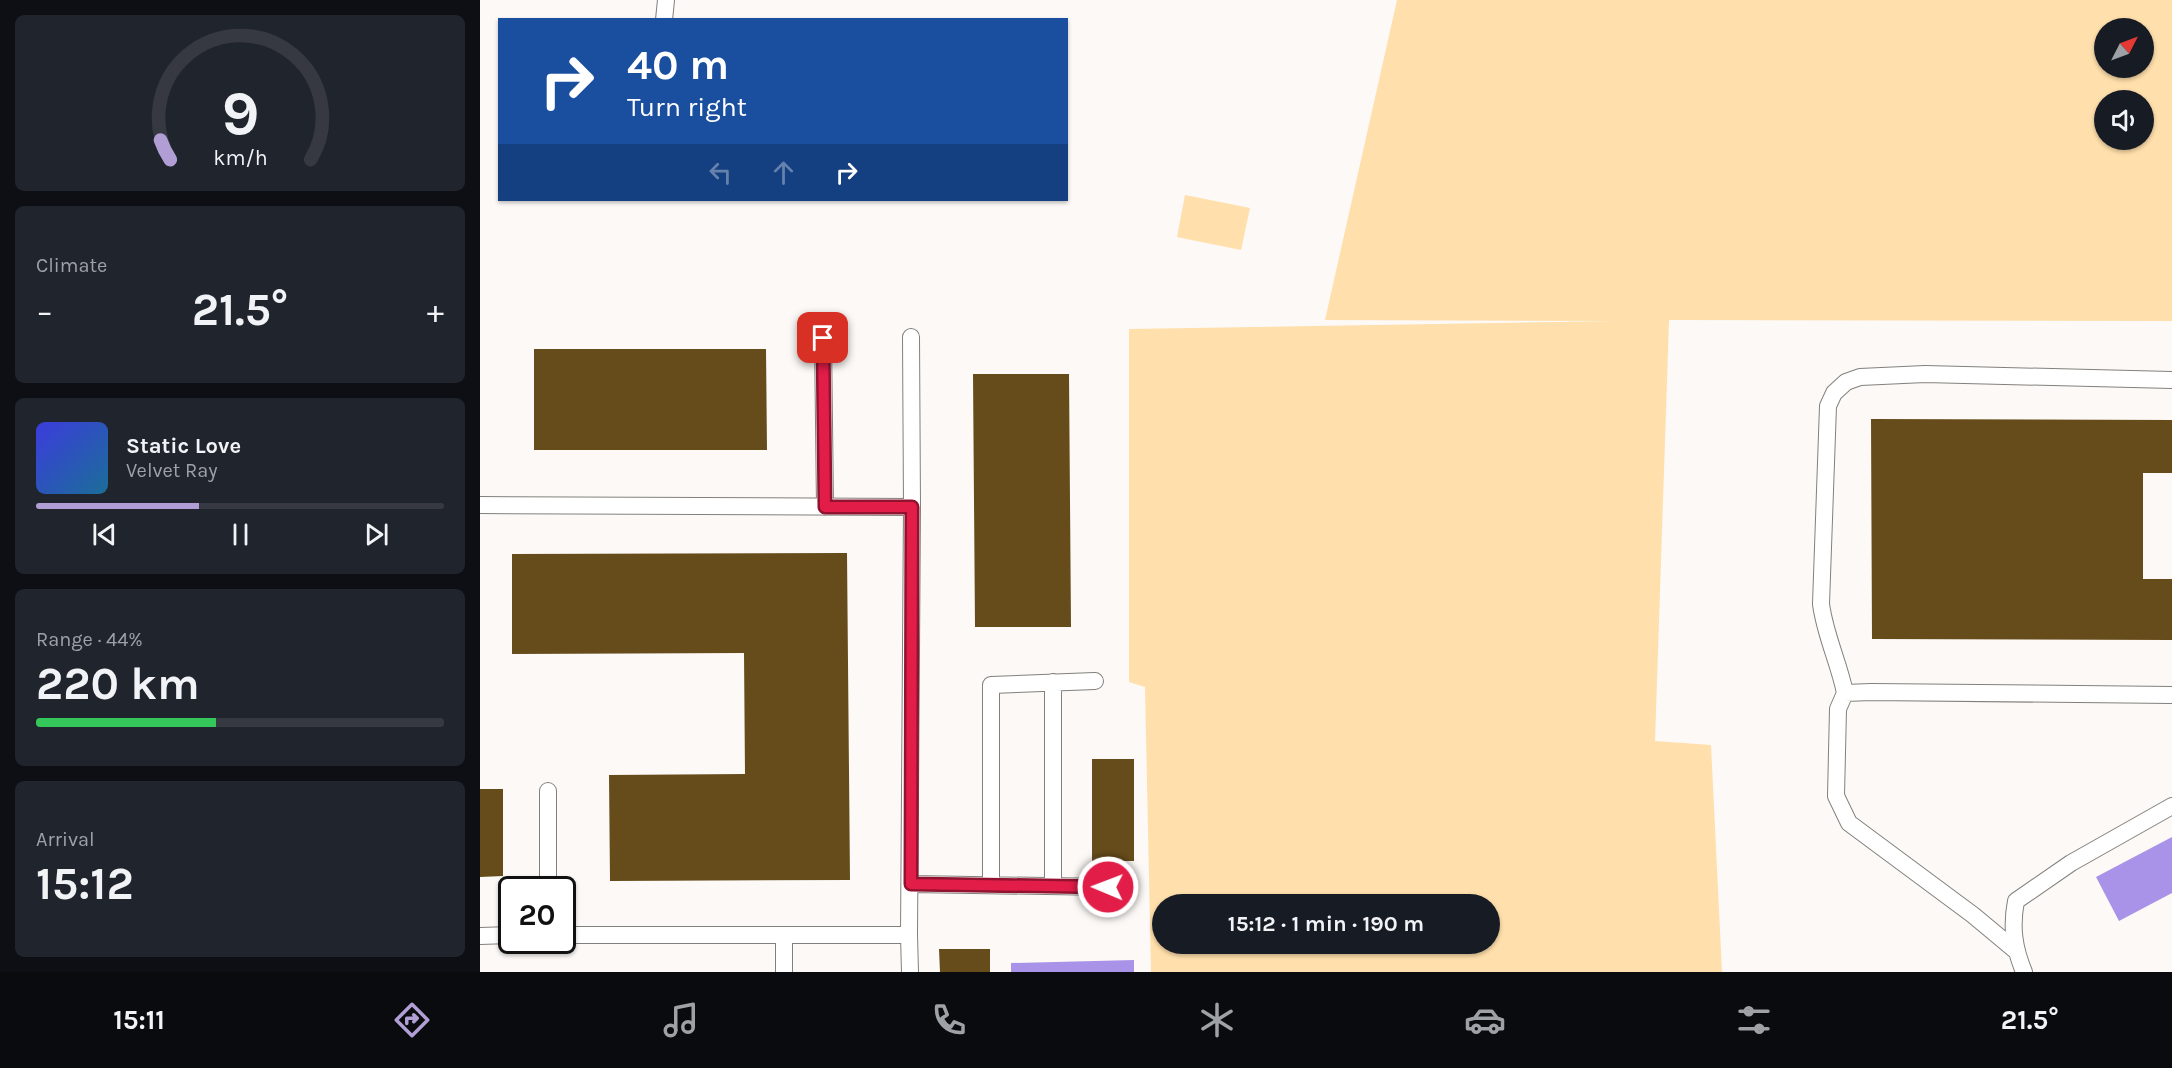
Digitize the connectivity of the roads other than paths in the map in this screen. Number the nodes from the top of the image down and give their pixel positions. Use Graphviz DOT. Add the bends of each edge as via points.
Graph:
graph roads {
  1 [pos="666,0"];
  2 [pos="664,18"];
  3 [pos="911,337"];
  4 [pos="823,338"];
  5 [pos="2172,380"];
  6 [pos="480,505"];
  7 [pos="825,507"];
  8 [pos="912,507"];
  9 [pos="1095,681"];
  10 [pos="1053,682"];
  11 [pos="1845,693"];
  12 [pos="2172,695"];
  13 [pos="548,791"];
  14 [pos="2172,806"];
  15 [pos="548,876"];
  16 [pos="911,884"];
  17 [pos="991,885"];
  18 [pos="1053,886"];
  19 [pos="1108,887"];
  20 [pos="498,935"];
  21 [pos="576,935"];
  22 [pos="784,935"];
  23 [pos="909,935"];
  24 [pos="480,936"];
  25 [pos="2015,950"];
  26 [pos="784,972"];
  27 [pos="910,972"];
  28 [pos="2024,972"];
  1 -- 2 [label="lane"];
  3 -- 8 [label="lane"];
  4 -- 7 [label="lane"];
  5 -- 11 [label="lane" via="1903,375 1860,377 1846,382 1834,393 1828,406 1821,604 1823,623"];
  6 -- 7 [label="lane"];
  7 -- 8 [label="lane"];
  8 -- 16 [label="lane"];
  9 -- 10 [label="lane"];
  10 -- 17 [label="lane" via="991,685"];
  10 -- 18 [label="lane"];
  11 -- 12 [label="lane"];
  11 -- 25 [label="lane" via="1838,709 1836,796 1849,823"];
  13 -- 15 [label="lane"];
  14 -- 25 [label="lane" via="2071,863 2016,901"];
  16 -- 17 [label="lane"];
  16 -- 23 [label="lane"];
  17 -- 18 [label="lane"];
  18 -- 19 [label="lane"];
  20 -- 24 [label="lane"];
  21 -- 22 [label="lane"];
  22 -- 23 [label="lane"];
  22 -- 26 [label="lane"];
  23 -- 27 [label="lane"];
  25 -- 28 [label="lane"];
}
